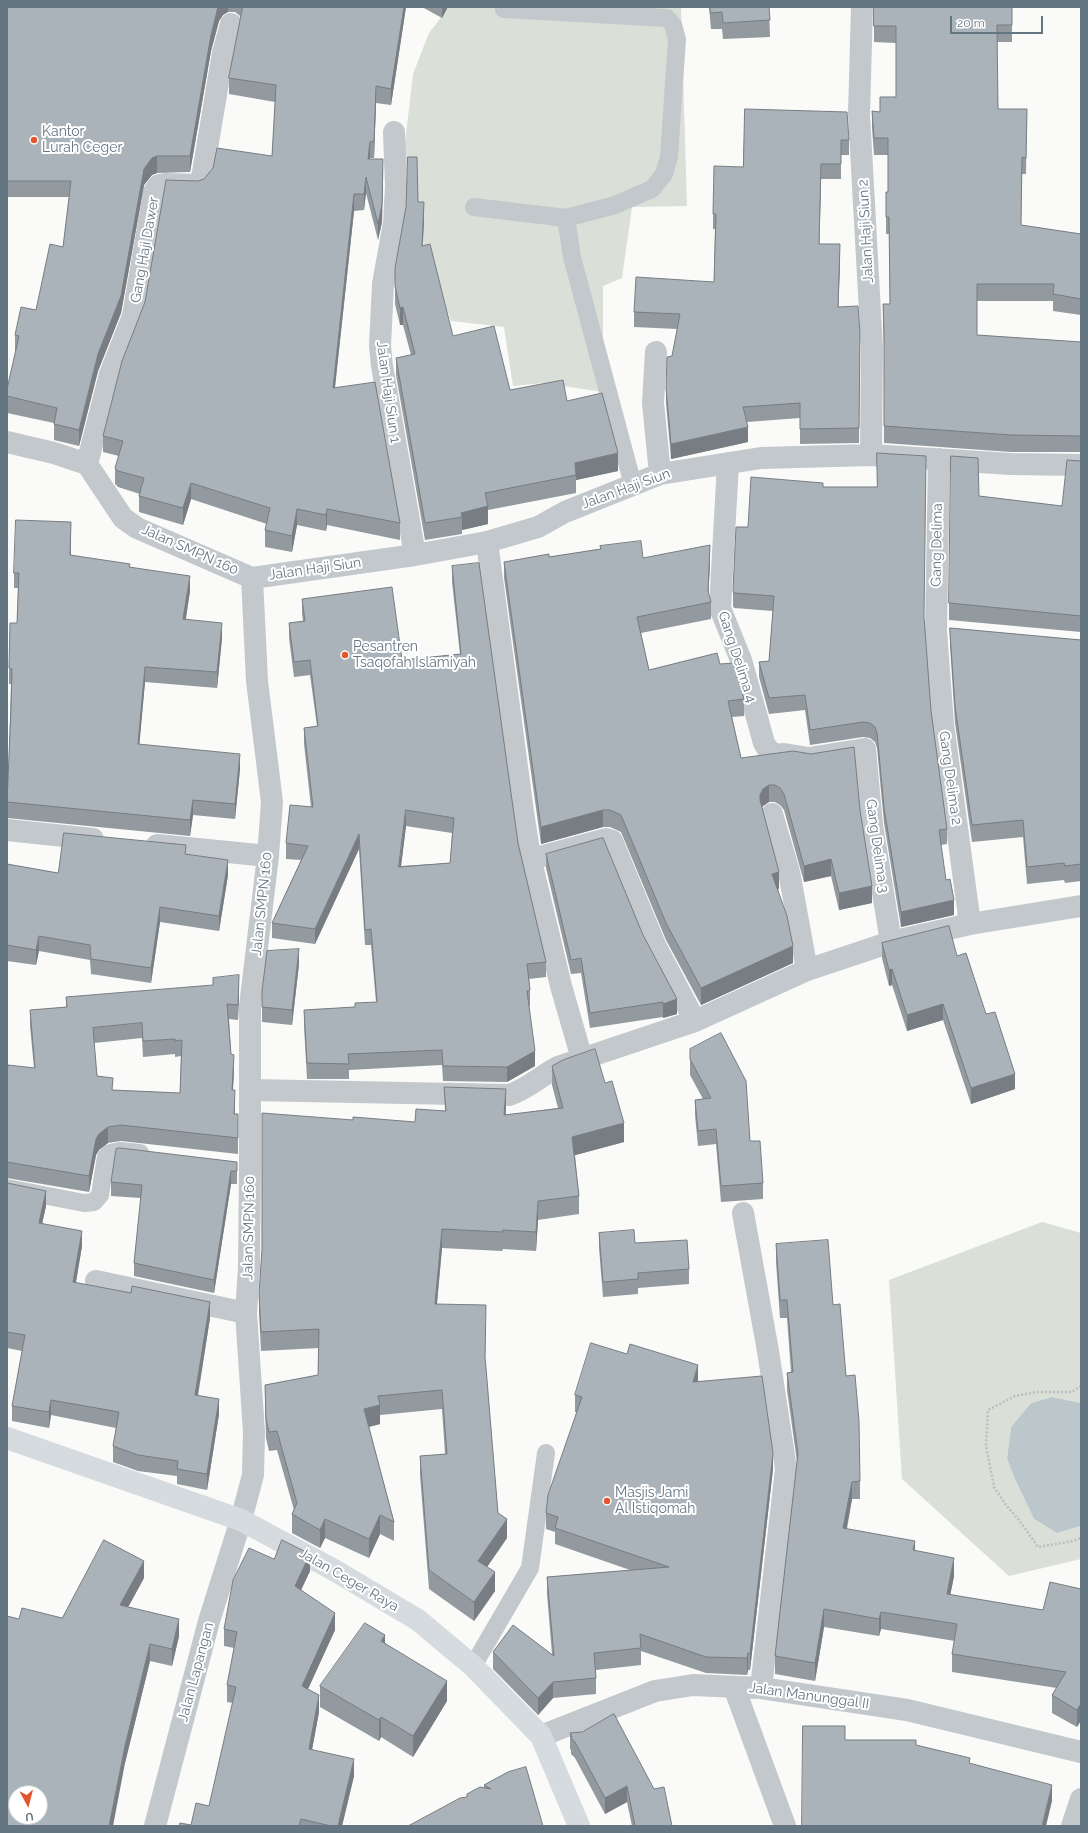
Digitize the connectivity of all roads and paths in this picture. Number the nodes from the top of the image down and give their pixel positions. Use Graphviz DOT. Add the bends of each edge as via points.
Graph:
graph roads {
  1 [pos="862,7"];
  2 [pos="504,9"];
  3 [pos="231,24"];
  4 [pos="394,132"];
  5 [pos="474,207"];
  6 [pos="566,218"];
  7 [pos="656,352"];
  8 [pos="7,442"];
  9 [pos="871,455"];
  10 [pos="939,459"];
  11 [pos="728,463"];
  12 [pos="87,464"];
  13 [pos="1081,465"];
  14 [pos="660,474"];
  15 [pos="633,485"];
  16 [pos="486,542"];
  17 [pos="415,555"];
  18 [pos="252,578"];
  19 [pos="936,631"];
  20 [pos="958,633"];
  21 [pos="865,749"];
  22 [pos="772,814"];
  23 [pos="7,830"];
  24 [pos="112,841"];
  25 [pos="135,843"];
  26 [pos="268,856"];
  27 [pos="530,857"];
  28 [pos="1081,906"];
  29 [pos="970,924"];
  30 [pos="891,942"];
  31 [pos="807,970"];
  32 [pos="695,1021"];
  33 [pos="582,1059"];
  34 [pos="251,1090"];
  35 [pos="158,1156"];
  36 [pos="7,1188"];
  37 [pos="743,1213"];
  38 [pos="96,1281"];
  39 [pos="246,1312"];
  40 [pos="1081,1386"];
  41 [pos="7,1438"];
  42 [pos="546,1453"];
  43 [pos="241,1520"];
  44 [pos="1081,1538"];
  45 [pos="473,1666"];
  46 [pos="734,1687"];
  47 [pos="761,1688"];
  48 [pos="541,1736"];
  49 [pos="1081,1752"];
  50 [pos="1081,1799"];
  51 [pos="155,1826"];
  52 [pos="580,1826"];
  53 [pos="785,1826"];
  54 [pos="1072,1826"];
  1 -- 9 [label="street, Jalan Haji Siun 2" via="859,114 872,348"];
  2 -- 6 [label="lane" via="667,18 673,25 677,39 669,157 664,174 652,189 615,205"];
  3 -- 12 [label="street, Gang Haji Dawer" via="202,178 198,185 165,184 159,185 154,192 133,316 110,374"];
  4 -- 17 [label="street, Jalan Haji Siun 1" via="394,223 383,284 380,346"];
  5 -- 6 [label="lane"];
  6 -- 15 [label="lane" via="572,257"];
  7 -- 14 [label="street" via="653,403"];
  8 -- 12 [label="street"];
  9 -- 10 [label="street, Jalan Haji Siun"];
  9 -- 11 [label="street, Jalan Haji Siun" via="761,458"];
  10 -- 13 [label="street, Jalan Haji Siun"];
  10 -- 19 [label="street, Gang Delima"];
  11 -- 14 [label="street, Jalan Haji Siun"];
  11 -- 21 [label="street, Gang Delima 4" via="720,608 741,660 764,743 769,751 777,755 809,758"];
  12 -- 18 [label="street, Jalan SMPN 160" via="123,518 138,528"];
  14 -- 15 [label="street, Jalan Haji Siun"];
  15 -- 16 [label="street, Jalan Haji Siun" via="565,512 538,527"];
  16 -- 17 [label="street, Jalan Haji Siun"];
  16 -- 27 [label="street"];
  17 -- 18 [label="street, Jalan Haji Siun"];
  18 -- 26 [label="street, Jalan SMPN 160" via="257,681 272,802"];
  19 -- 20 [label="street"];
  19 -- 29 [label="street, Gang Delima 2" via="943,724"];
  21 -- 30 [label="street, Gang Delima 3" via="872,825"];
  22 -- 31 [label="street" via="789,872"];
  23 -- 24 [label="street"];
  25 -- 26 [label="street"];
  26 -- 34 [label="street, Jalan SMPN 160" via="250,1006"];
  27 -- 32 [label="street" via="539,857 606,839 612,841 655,945"];
  27 -- 33 [label="street" via="561,986"];
  28 -- 29 [label="street"];
  29 -- 30 [label="street"];
  30 -- 31 [label="street"];
  31 -- 32 [label="street"];
  32 -- 33 [label="street"];
  33 -- 34 [label="street" via="551,1071 521,1092 509,1095"];
  34 -- 39 [label="street, Jalan SMPN 160" via="242,1165 249,1268"];
  35 -- 36 [label="lane" via="120,1151 110,1153 106,1158 100,1194 94,1202 84,1203"];
  37 -- 47 [label="street" via="786,1469"];
  38 -- 39 [label="street"];
  39 -- 43 [label="street, Jalan SMPN 160" via="254,1432 253,1475"];
  40 -- 44 [label="path" via="1072,1392 1037,1392 1015,1396 988,1410 986,1446 994,1487 1038,1547"];
  41 -- 43 [label="main road, Jalan Ceger Raya"];
  42 -- 45 [label="lane" via="530,1568"];
  43 -- 45 [label="main road, Jalan Ceger Raya" via="334,1570 418,1620"];
  43 -- 51 [label="street, Jalan Lapangan" via="209,1620"];
  45 -- 48 [label="main road, Jalan Ceger Raya"];
  46 -- 47 [label="street, Jalan Manunggal II"];
  46 -- 48 [label="street, Jalan Manunggal II" via="693,1685 655,1691"];
  46 -- 53 [label="street"];
  47 -- 49 [label="street, Jalan Manunggal II" via="907,1710"];
  48 -- 52 [label="main road, Jalan Ceger Raya"];
  50 -- 54 [label="street"];
}
